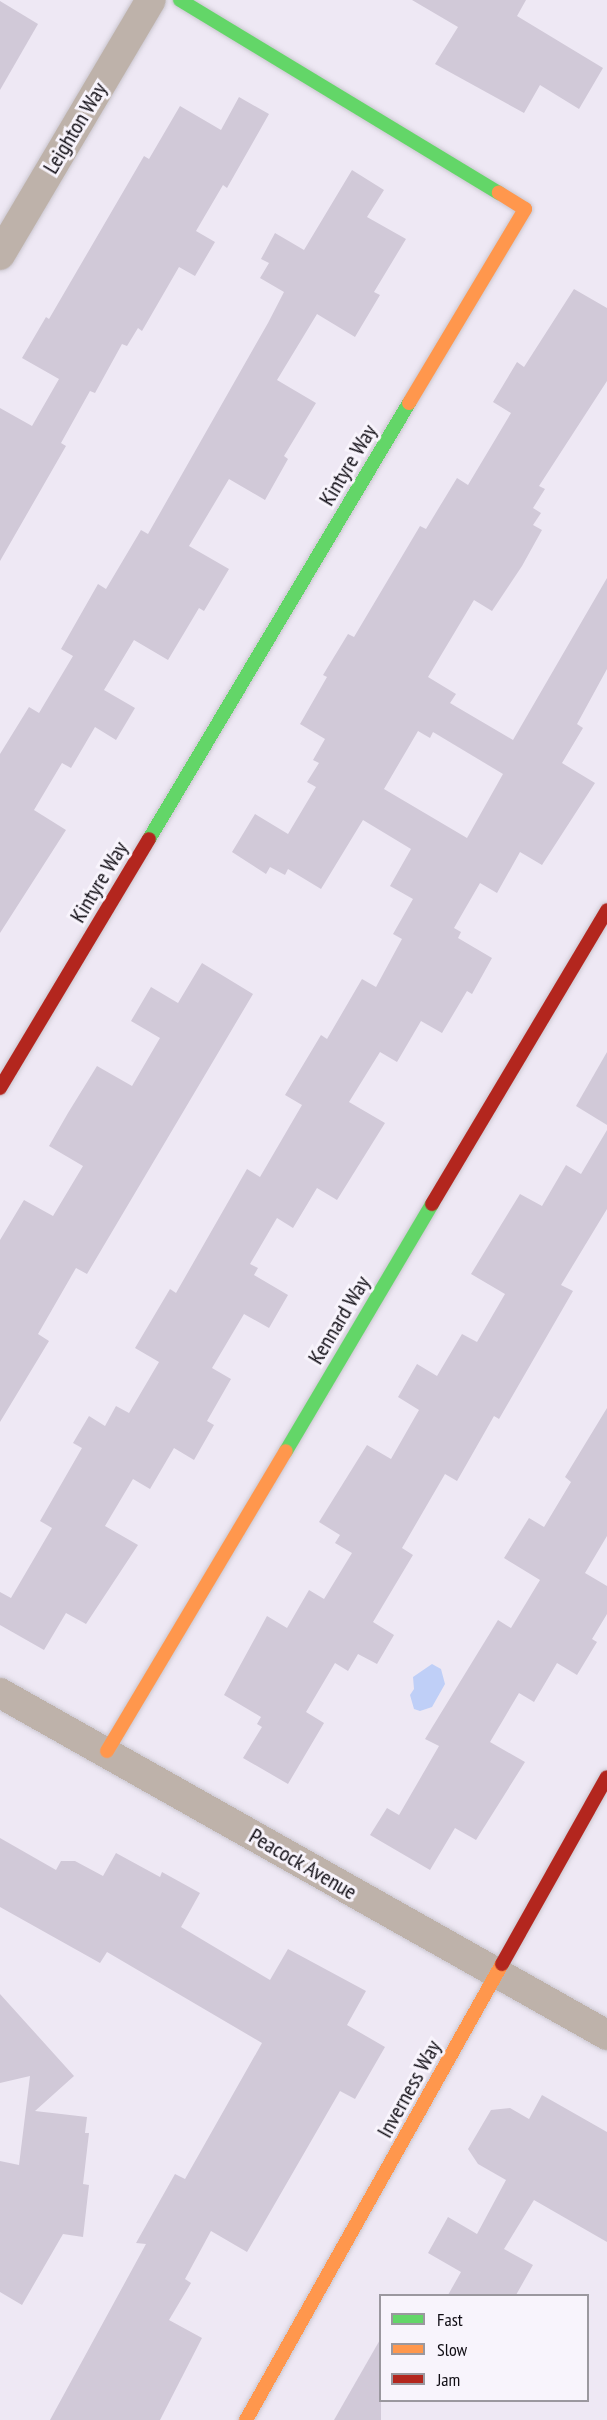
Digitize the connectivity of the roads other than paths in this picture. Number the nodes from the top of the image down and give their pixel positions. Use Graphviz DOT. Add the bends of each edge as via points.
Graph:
graph roads {
  1 [pos="151,0"];
  2 [pos="180,0"];
  3 [pos="0,255"];
  4 [pos="607,910"];
  5 [pos="0,1088"];
  6 [pos="0,1693"];
  7 [pos="107,1751"];
  8 [pos="607,1777"];
  9 [pos="497,1974"];
  10 [pos="607,2035"];
  11 [pos="246,2420"];
  1 -- 3 [label="street, Leighton Way"];
  2 -- 5 [label="street, Kintyre Way" via="525,209"];
  4 -- 7 [label="street, Kennard Way"];
  6 -- 7 [label="street, Peacock Avenue"];
  7 -- 9 [label="street, Peacock Avenue"];
  8 -- 9 [label="street, Inverness Way"];
  9 -- 10 [label="street, Peacock Avenue"];
  9 -- 11 [label="street, Inverness Way"];
}
